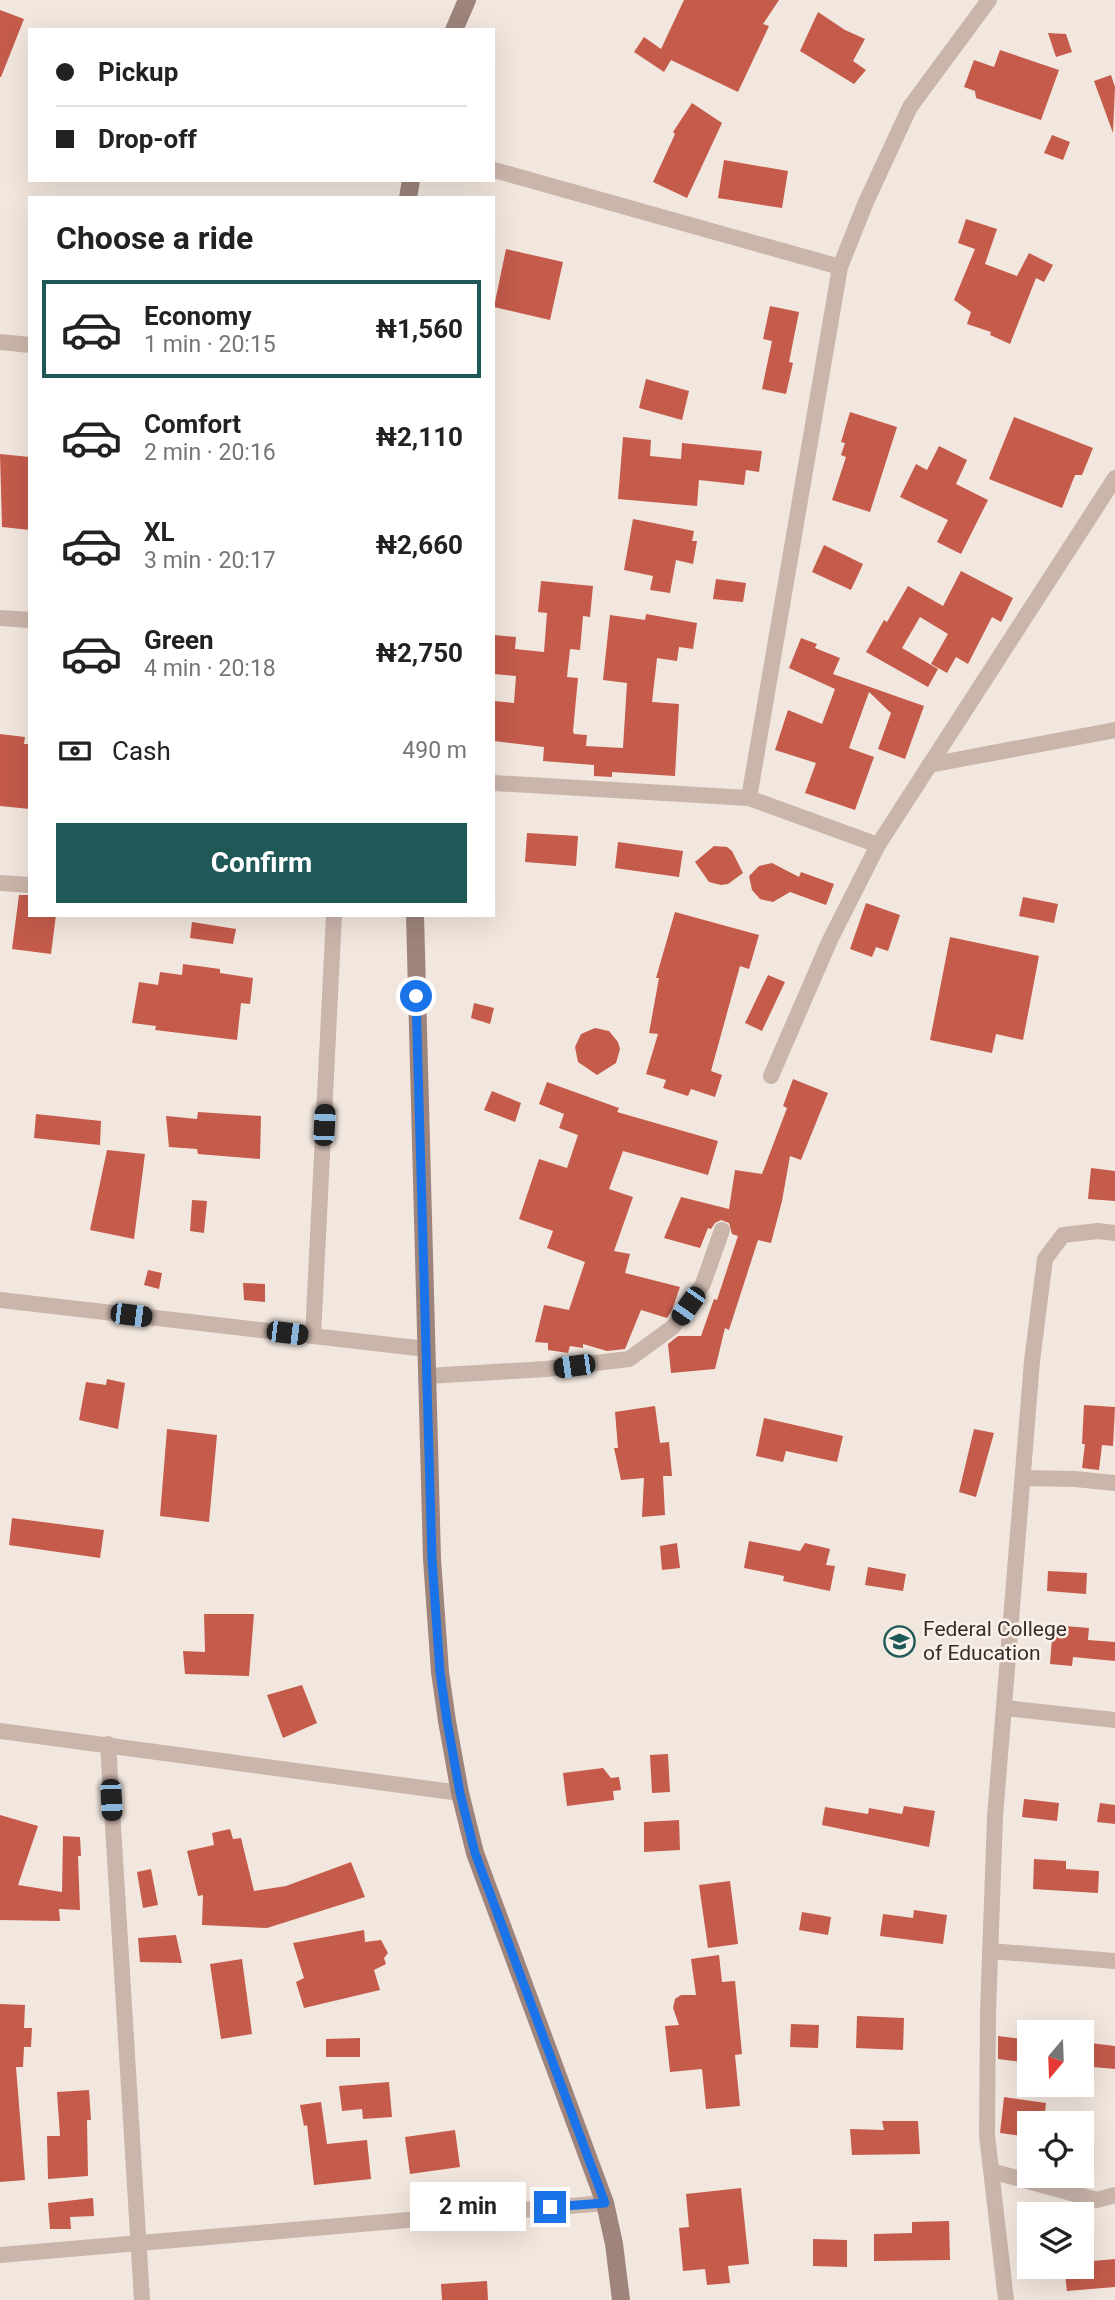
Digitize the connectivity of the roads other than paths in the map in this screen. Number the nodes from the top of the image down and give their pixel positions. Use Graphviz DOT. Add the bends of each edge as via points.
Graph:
graph roads {
  1 [pos="467,0"];
  2 [pos="989,0"];
  3 [pos="455,28"];
  4 [pos="495,170"];
  5 [pos="840,267"];
  6 [pos="0,342"];
  7 [pos="28,345"];
  8 [pos="1115,478"];
  9 [pos="0,618"];
  10 [pos="28,620"];
  11 [pos="1115,730"];
  12 [pos="929,765"];
  13 [pos="495,783"];
  14 [pos="748,798"];
  15 [pos="878,845"];
  16 [pos="0,883"];
  17 [pos="28,885"];
  18 [pos="334,917"];
  19 [pos="415,917"];
  20 [pos="771,1076"];
  21 [pos="722,1230"];
  22 [pos="1115,1233"];
  23 [pos="0,1300"];
  24 [pos="313,1336"];
  25 [pos="426,1349"];
  26 [pos="427,1376"];
  27 [pos="1023,1478"];
  28 [pos="1115,1483"];
  29 [pos="1004,1708"];
  30 [pos="1115,1720"];
  31 [pos="0,1731"];
  32 [pos="108,1744"];
  33 [pos="460,1793"];
  34 [pos="990,1951"];
  35 [pos="1115,1962"];
  36 [pos="991,2171"];
  37 [pos="1115,2195"];
  38 [pos="605,2203"];
  39 [pos="138,2243"];
  40 [pos="0,2255"];
  41 [pos="142,2300"];
  42 [pos="621,2300"];
  43 [pos="1006,2300"];
  1 -- 3 [label="main road"];
  2 -- 5 [label="street" via="910,107"];
  4 -- 5 [label="street"];
  5 -- 14 [label="street"];
  6 -- 7 [label="street"];
  8 -- 12 [label="street"];
  9 -- 10 [label="street"];
  11 -- 12 [label="street"];
  12 -- 15 [label="street"];
  13 -- 14 [label="street"];
  14 -- 15 [label="street"];
  15 -- 20 [label="street" via="830,940"];
  16 -- 17 [label="street"];
  18 -- 24 [label="street"];
  19 -- 25 [label="main road"];
  21 -- 26 [label="street" via="703,1284 673,1327 629,1359"];
  22 -- 27 [label="street" via="1063,1235 1045,1259"];
  23 -- 24 [label="street"];
  24 -- 25 [label="street"];
  25 -- 26 [label="main road"];
  26 -- 33 [label="main road" via="437,1638"];
  27 -- 28 [label="street"];
  27 -- 29 [label="street"];
  29 -- 30 [label="street"];
  29 -- 34 [label="street"];
  31 -- 32 [label="street"];
  32 -- 33 [label="street"];
  32 -- 39 [label="street"];
  33 -- 38 [label="main road" via="496,1913"];
  34 -- 35 [label="street"];
  34 -- 36 [label="street" via="987,2135"];
  36 -- 37 [label="street" via="1097,2200"];
  36 -- 43 [label="street"];
  38 -- 39 [label="street"];
  38 -- 42 [label="main road"];
  39 -- 40 [label="street"];
  39 -- 41 [label="street"];
}
